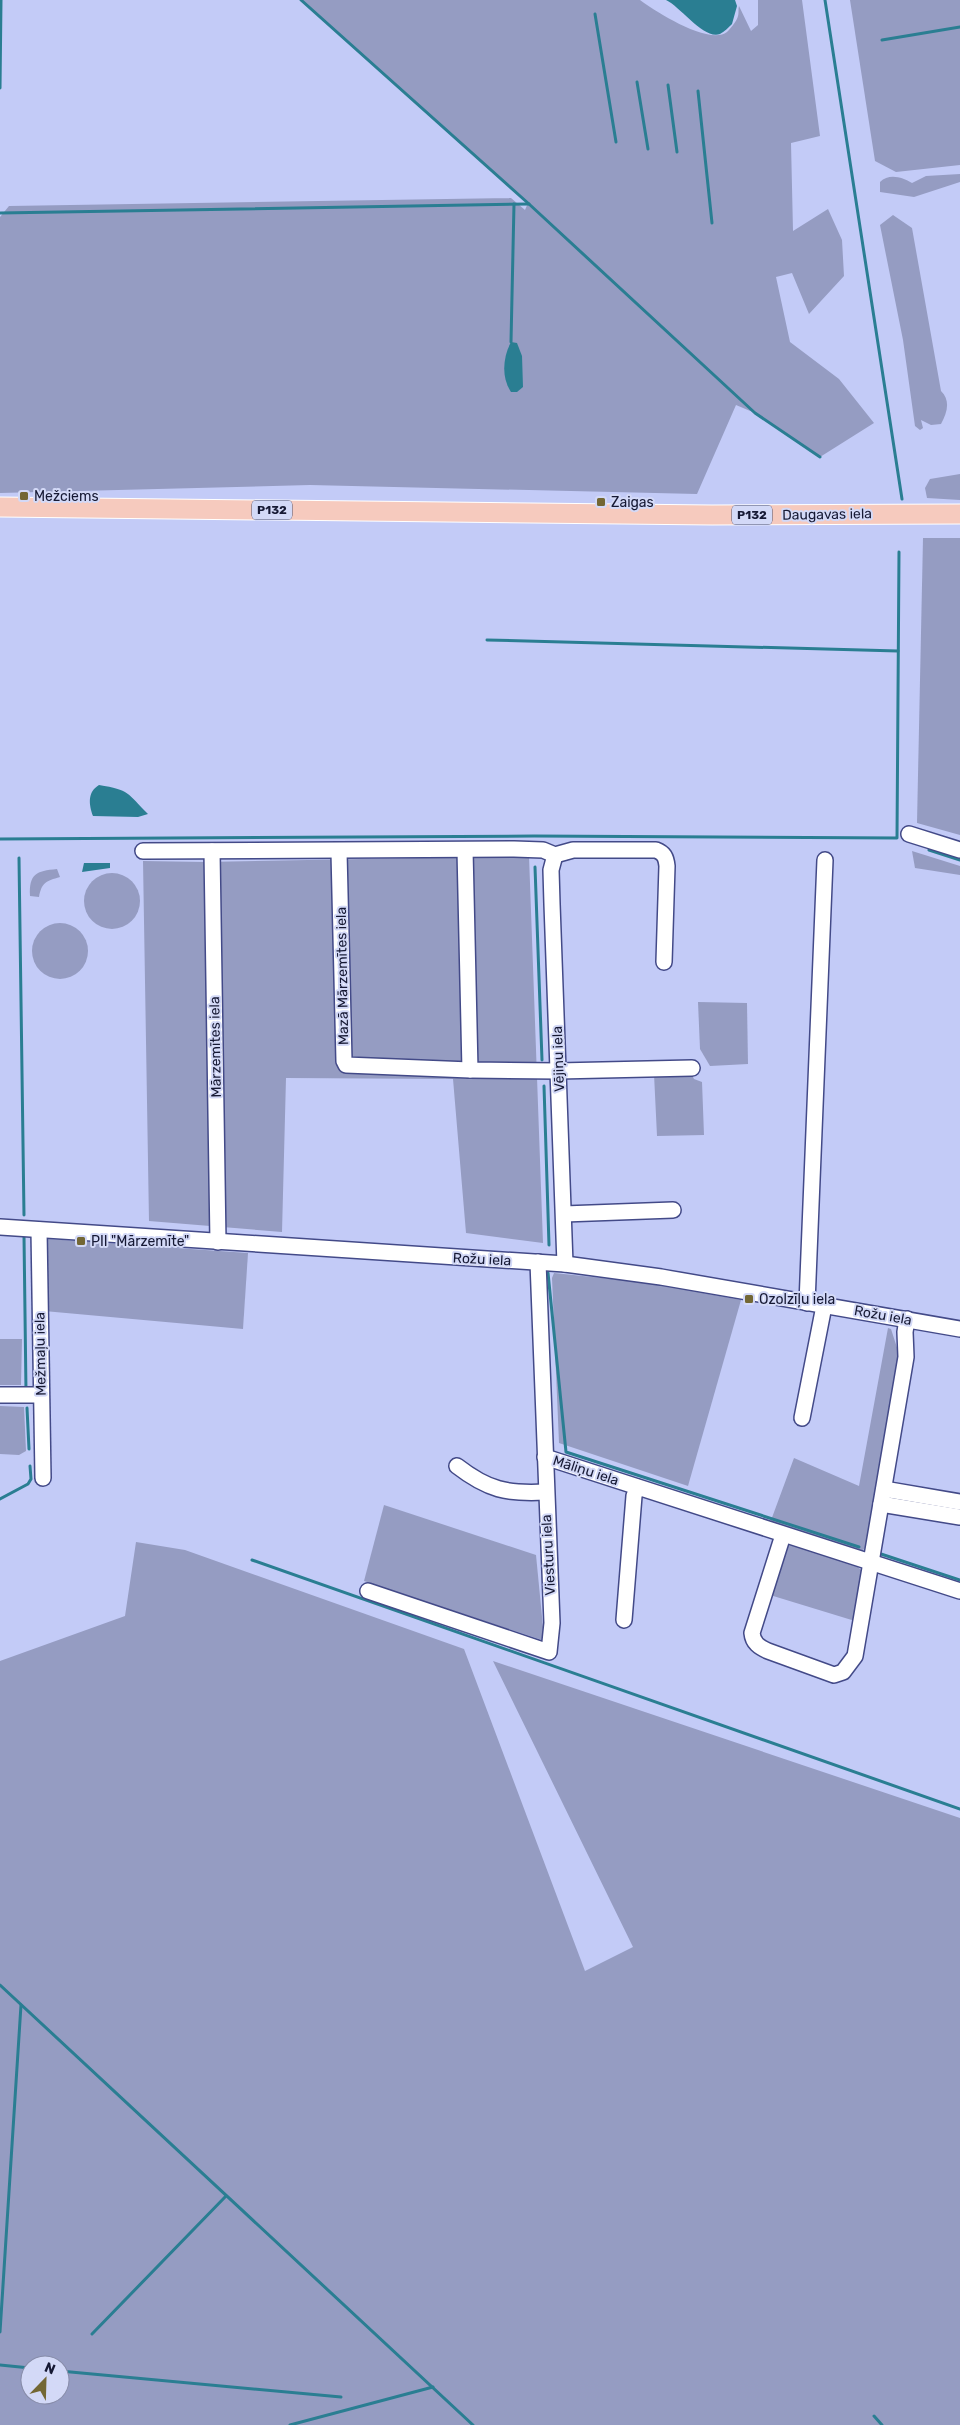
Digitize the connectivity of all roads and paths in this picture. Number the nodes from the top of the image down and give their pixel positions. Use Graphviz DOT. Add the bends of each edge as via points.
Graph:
graph roads {
  1 [pos="0,507"];
  2 [pos="960,514"];
  3 [pos="909,834"];
  4 [pos="465,850"];
  5 [pos="960,850"];
  6 [pos="143,851"];
  7 [pos="212,852"];
  8 [pos="339,852"];
  9 [pos="555,855"];
  10 [pos="825,860"];
  11 [pos="664,962"];
  12 [pos="692,1068"];
  13 [pos="470,1070"];
  14 [pos="558,1071"];
  15 [pos="673,1210"];
  16 [pos="564,1214"];
  17 [pos="0,1227"];
  18 [pos="39,1230"];
  19 [pos="218,1242"];
  20 [pos="538,1262"];
  21 [pos="565,1264"];
  22 [pos="807,1303"];
  23 [pos="824,1306"];
  24 [pos="887,1316"];
  25 [pos="907,1319"];
  26 [pos="960,1329"];
  27 [pos="906,1351"];
  28 [pos="0,1395"];
  29 [pos="40,1395"];
  30 [pos="802,1418"];
  31 [pos="545,1457"];
  32 [pos="457,1466"];
  33 [pos="43,1478"];
  34 [pos="637,1487"];
  35 [pos="546,1492"];
  36 [pos="883,1496"];
  37 [pos="960,1502"];
  38 [pos="960,1517"];
  39 [pos="783,1535"];
  40 [pos="870,1563"];
  41 [pos="368,1591"];
  42 [pos="960,1591"];
  43 [pos="624,1620"];
  1 -- 2 [label="main road, Daugavas iela / P132" via="544,514"];
  3 -- 5 [label="street"];
  4 -- 8 [label="street"];
  4 -- 9 [label="street" via="543,850"];
  4 -- 13 [label="street"];
  6 -- 7 [label="street"];
  7 -- 8 [label="street"];
  7 -- 19 [label="street, Mārzemītes iela"];
  8 -- 13 [label="street, Mazā Mārzemītes iela" via="346,1065"];
  9 -- 11 [label="street" via="573,850 662,852 667,866"];
  9 -- 14 [label="street, Vējiņu iela" via="552,870"];
  10 -- 22 [label="street"];
  12 -- 14 [label="street"];
  13 -- 14 [label="street"];
  14 -- 16 [label="street, Vējiņu iela"];
  15 -- 16 [label="street"];
  16 -- 21 [label="street, Vējiņu iela"];
  17 -- 18 [label="street, Rožu iela"];
  18 -- 19 [label="street, Rožu iela"];
  18 -- 29 [label="street, Mežmaļu iela"];
  19 -- 20 [label="street, Rožu iela"];
  20 -- 21 [label="street, Rožu iela"];
  20 -- 31 [label="street, Māliņu iela"];
  21 -- 22 [label="street, Rožu iela"];
  22 -- 23 [label="street, Rožu iela"];
  23 -- 24 [label="street, Rožu iela"];
  23 -- 30 [label="street"];
  24 -- 25 [label="street, Rožu iela"];
  24 -- 27 [label="street"];
  25 -- 26 [label="street, Rožu iela"];
  25 -- 27 [label="street"];
  27 -- 36 [label="street"];
  28 -- 29 [label="street"];
  29 -- 33 [label="street, Mežmaļu iela"];
  31 -- 34 [label="street, Māliņu iela"];
  31 -- 35 [label="street, Viesturu iela"];
  32 -- 35 [label="street" via="469,1476 503,1492"];
  34 -- 39 [label="street, Māliņu iela"];
  34 -- 43 [label="street"];
  35 -- 41 [label="street, Viesturu iela" via="552,1623 549,1652"];
  36 -- 37 [label="street"];
  36 -- 38 [label="street"];
  36 -- 40 [label="street"];
  39 -- 40 [label="street, Māliņu iela"];
  39 -- 40 [label="street" via="752,1633 753,1640 768,1651 834,1674 843,1672 855,1656"];
  40 -- 42 [label="street, Māliņu iela"];
}
